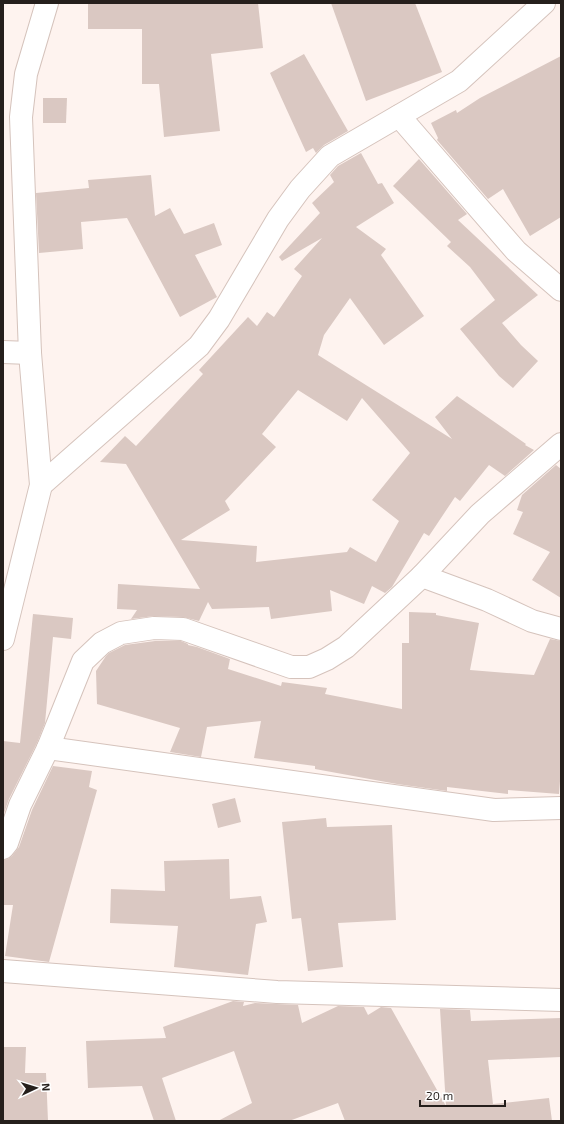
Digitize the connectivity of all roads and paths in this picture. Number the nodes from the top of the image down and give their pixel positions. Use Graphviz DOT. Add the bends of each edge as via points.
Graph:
graph roads {
  1 [pos="48,3"];
  2 [pos="544,3"];
  3 [pos="399,116"];
  4 [pos="561,290"];
  5 [pos="3,352"];
  6 [pos="30,353"];
  7 [pos="561,444"];
  8 [pos="41,485"];
  9 [pos="422,576"];
  10 [pos="10,586"];
  11 [pos="561,629"];
  12 [pos="3,639"];
  13 [pos="48,748"];
  14 [pos="561,808"];
  15 [pos="3,848"];
  16 [pos="3,971"];
  17 [pos="561,1000"];
  1 -- 6 [label="street" via="26,74 21,117"];
  2 -- 3 [label="street" via="459,81"];
  3 -- 4 [label="street" via="516,251"];
  3 -- 8 [label="street" via="330,156 300,189 278,219 219,319 199,346"];
  5 -- 6 [label="street"];
  6 -- 8 [label="street"];
  7 -- 9 [label="street" via="480,514"];
  8 -- 10 [label="street"];
  9 -- 11 [label="street" via="487,600 532,621"];
  9 -- 13 [label="street" via="346,647 309,667 291,667 183,629 154,628 121,633 102,642 83,661"];
  10 -- 12 [label="street"];
  13 -- 14 [label="street" via="494,810"];
  13 -- 15 [label="street" via="20,805"];
  16 -- 17 [label="street" via="277,992"];
}
